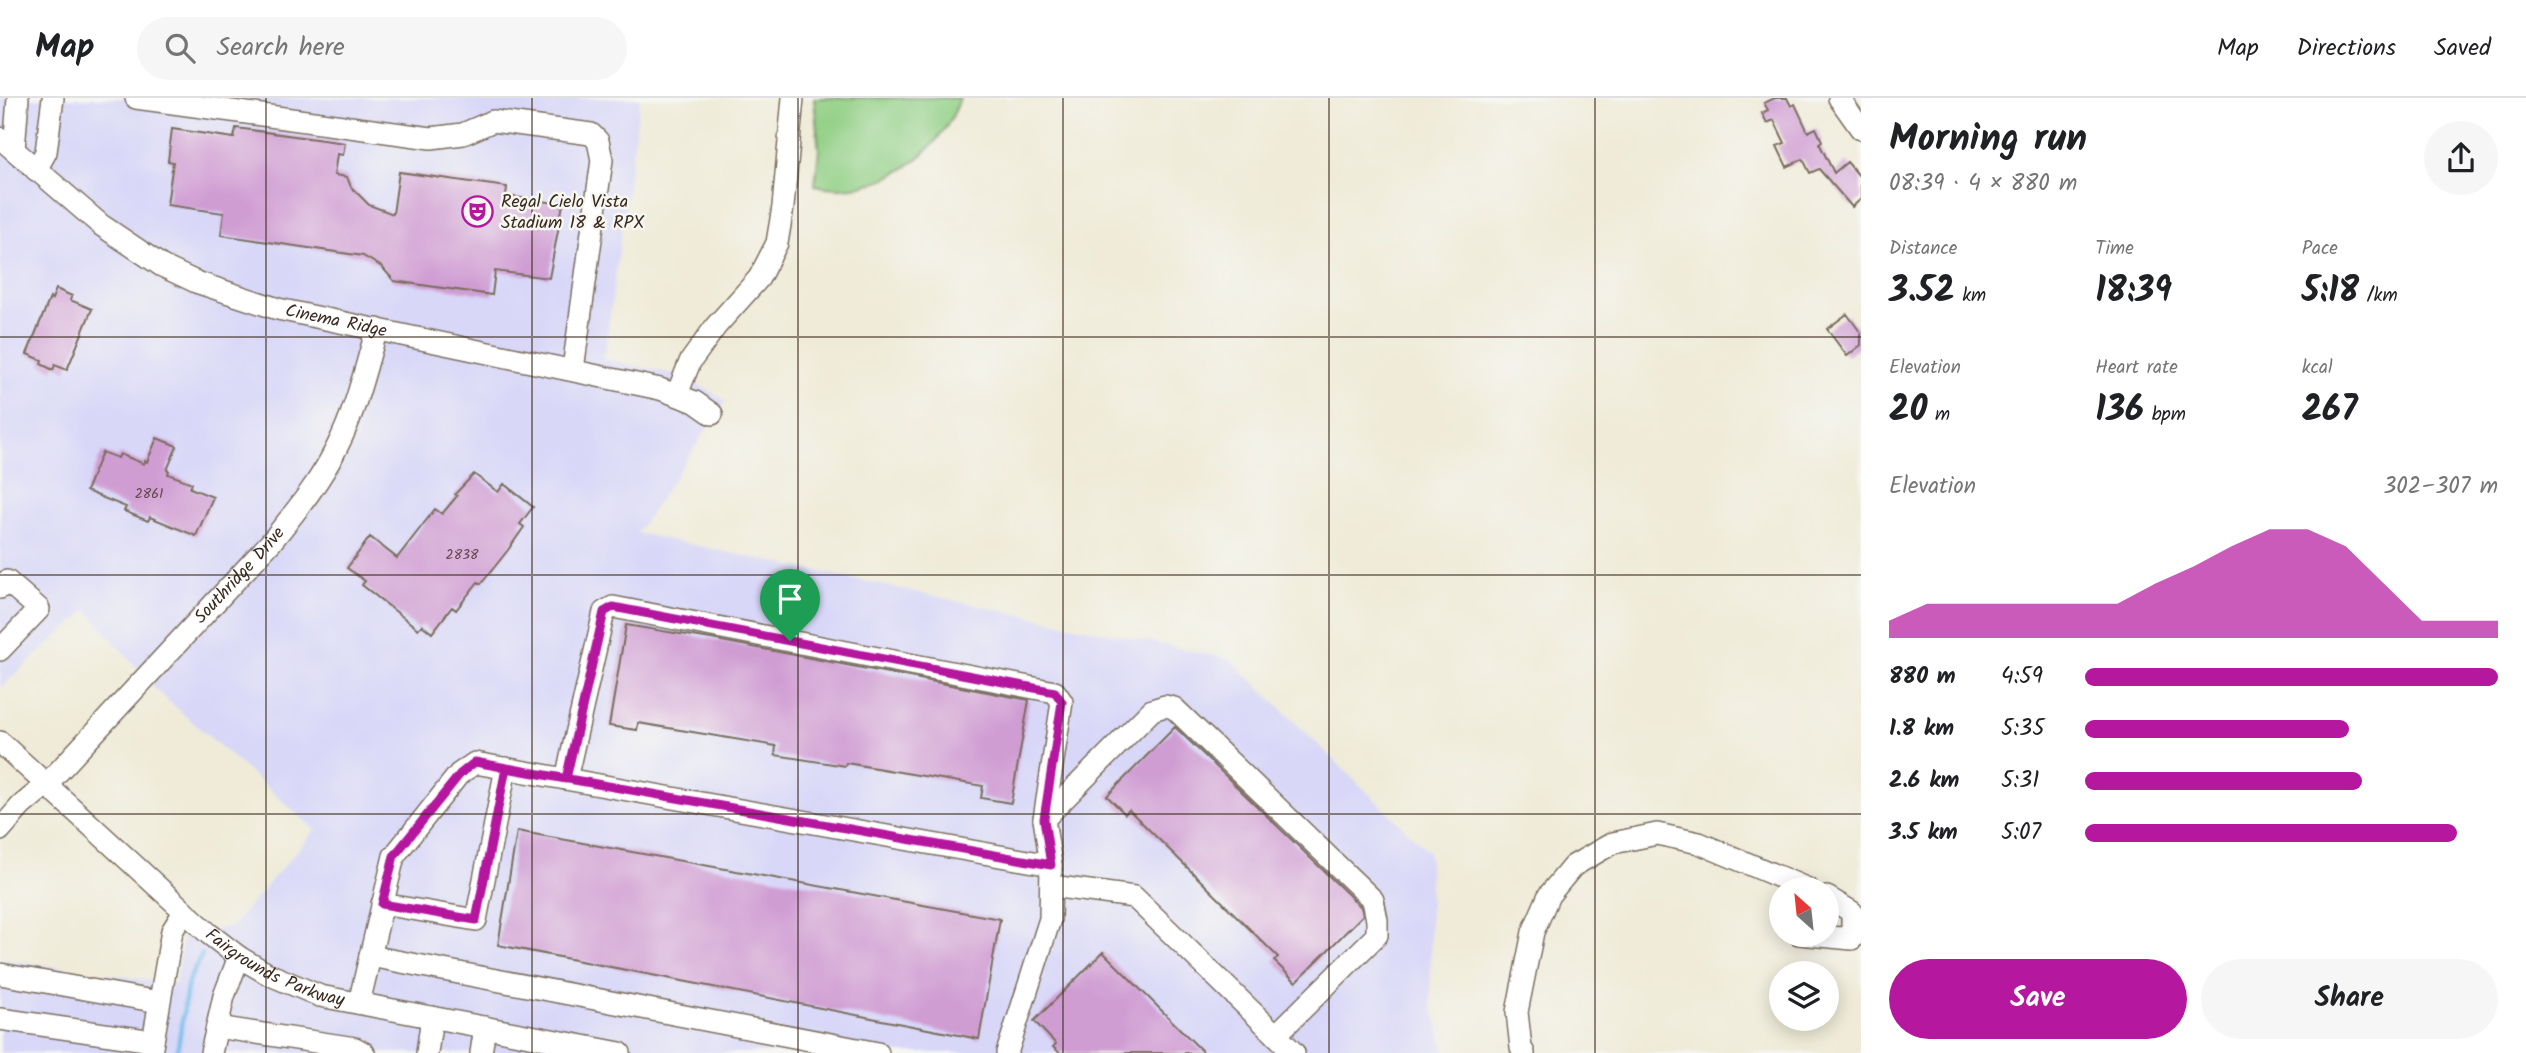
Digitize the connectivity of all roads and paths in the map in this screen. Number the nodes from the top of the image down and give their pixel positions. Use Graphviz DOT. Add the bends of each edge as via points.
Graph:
graph roads {
  1 [pos="18,98"];
  2 [pos="53,98"];
  3 [pos="136,98"];
  4 [pos="793,98"];
  5 [pos="1839,98"];
  6 [pos="1861,129"];
  7 [pos="7,144"];
  8 [pos="36,170"];
  9 [pos="377,329"];
  10 [pos="573,369"];
  11 [pos="677,394"];
  12 [pos="712,414"];
  13 [pos="0,587"];
  14 [pos="0,650"];
  15 [pos="0,742"];
  16 [pos="506,768"];
  17 [pos="566,779"];
  18 [pos="46,785"];
  19 [pos="1044,819"];
  20 [pos="0,830"];
  21 [pos="1051,865"];
  22 [pos="1780,877"];
  23 [pos="1051,886"];
  24 [pos="1839,903"];
  25 [pos="382,904"];
  26 [pos="1856,911"];
  27 [pos="184,912"];
  28 [pos="1839,938"];
  29 [pos="370,956"];
  30 [pos="239,957"];
  31 [pos="0,974"];
  32 [pos="159,1002"];
  33 [pos="359,1003"];
  34 [pos="432,1017"];
  35 [pos="0,1019"];
  36 [pos="217,1027"];
  37 [pos="485,1027"];
  38 [pos="1276,1035"];
  39 [pos="152,1047"];
  40 [pos="211,1053"];
  41 [pos="364,1053"];
  42 [pos="426,1053"];
  43 [pos="481,1053"];
  44 [pos="620,1053"];
  45 [pos="878,1053"];
  46 [pos="1007,1053"];
  47 [pos="1294,1053"];
  48 [pos="1524,1053"];
  1 -- 7 [label="street"];
  2 -- 8 [label="street" via="46,152"];
  3 -- 10 [label="street" via="431,138 463,134 493,121 590,134 598,141 602,160"];
  4 -- 11 [label="street" via="777,243 759,278 690,362"];
  5 -- 6 [label="street"];
  7 -- 8 [label="street, Cinema Ridge"];
  8 -- 9 [label="street, Cinema Ridge" via="128,244 196,282 278,309"];
  9 -- 10 [label="street, Cinema Ridge"];
  9 -- 18 [label="street, Southridge Drive" via="350,418 325,470 302,504"];
  10 -- 11 [label="street, Cinema Ridge"];
  11 -- 12 [label="street, Cinema Ridge"];
  13 -- 14 [label="street" via="7,581 38,609"];
  15 -- 18 [label="street, Fairgrounds Parkway"];
  16 -- 17 [label="street"];
  16 -- 25 [label="street" via="475,762 460,774 394,856"];
  16 -- 25 [label="street" via="476,920"];
  17 -- 19 [label="street" via="604,612 613,607 1055,692 1062,702"];
  17 -- 21 [label="street"];
  18 -- 20 [label="street, Southridge Drive"];
  18 -- 27 [label="street, Fairgrounds Parkway"];
  19 -- 21 [label="street"];
  19 -- 38 [label="street" via="1152,710 1174,708 1373,900 1377,935"];
  21 -- 23 [label="street"];
  22 -- 48 [label="street" via="1699,843 1657,834 1613,843 1573,866 1549,895 1532,932 1517,1012"];
  23 -- 38 [label="street" via="1134,897"];
  23 -- 46 [label="street" via="1050,919"];
  24 -- 26 [label="street"];
  25 -- 29 [label="street"];
  26 -- 28 [label="street" via="1852,939"];
  27 -- 30 [label="street, Fairgrounds Parkway"];
  27 -- 32 [label="street" via="172,932"];
  29 -- 33 [label="street"];
  29 -- 45 [label="street"];
  30 -- 33 [label="street, Fairgrounds Parkway" via="320,996"];
  30 -- 36 [label="street"];
  31 -- 32 [label="street"];
  32 -- 39 [label="street"];
  33 -- 34 [label="street, Fairgrounds Parkway"];
  34 -- 37 [label="street, Fairgrounds Parkway"];
  34 -- 42 [label="street"];
  35 -- 39 [label="street"];
  36 -- 40 [label="street"];
  36 -- 41 [label="street"];
  37 -- 43 [label="street"];
  37 -- 44 [label="street, Fairgrounds Parkway"];
  38 -- 47 [label="street"];
}
